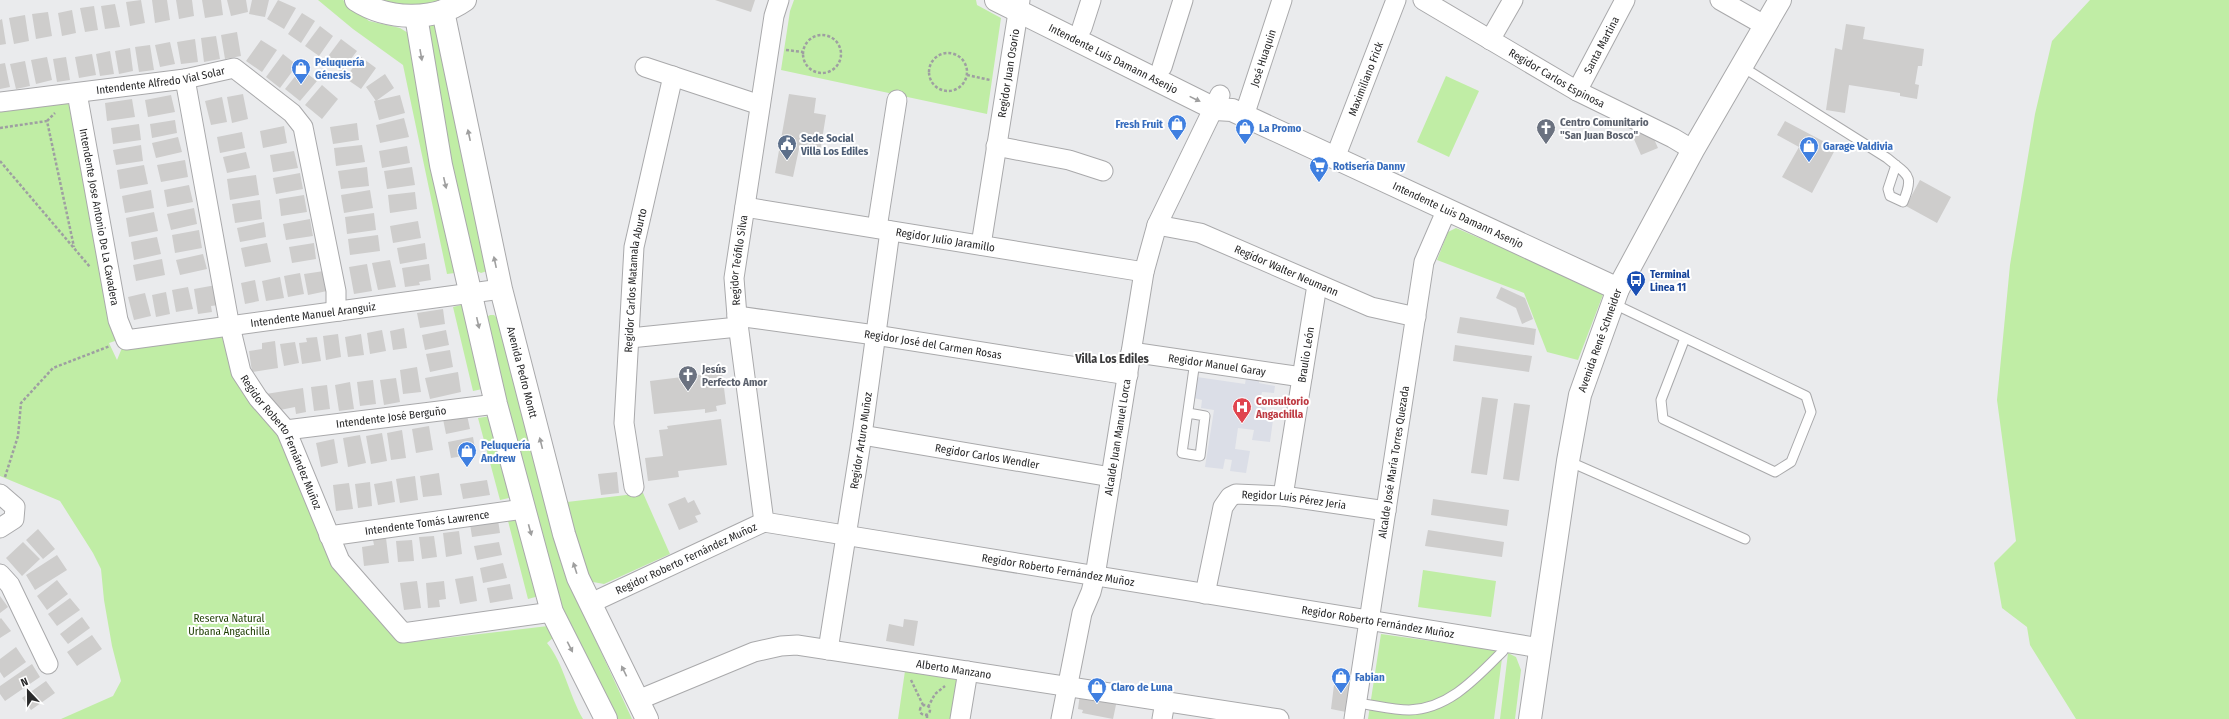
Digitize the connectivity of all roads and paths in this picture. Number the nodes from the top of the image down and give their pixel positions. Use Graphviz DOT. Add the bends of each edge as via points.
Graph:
graph roads {
  1 [pos="356,0"];
  2 [pos="465,0"];
  3 [pos="779,0"];
  4 [pos="997,0"];
  5 [pos="1091,0"];
  6 [pos="1183,0"];
  7 [pos="1282,0"];
  8 [pos="1396,0"];
  9 [pos="1423,0"];
  10 [pos="1514,0"];
  11 [pos="1625,0"];
  12 [pos="1720,0"];
  13 [pos="1780,0"];
  14 [pos="1021,4"];
  15 [pos="443,11"];
  16 [pos="416,16"];
  17 [pos="1764,25"];
  18 [pos="1082,28"];
  19 [pos="1490,40"];
  20 [pos="782,50"];
  21 [pos="803,52"];
  22 [pos="1741,66"];
  23 [pos="645,67"];
  24 [pos="1162,67"];
  25 [pos="967,75"];
  26 [pos="673,76"];
  27 [pos="186,79"];
  28 [pos="996,81"];
  29 [pos="1577,91"];
  30 [pos="77,92"];
  31 [pos="897,100"];
  32 [pos="0,102"];
  33 [pos="760,105"];
  34 [pos="1228,108"];
  35 [pos="0,128"];
  36 [pos="996,146"];
  37 [pos="1693,150"];
  38 [pos="1335,158"];
  39 [pos="0,161"];
  40 [pos="1896,165"];
  41 [pos="1103,171"];
  42 [pos="745,207"];
  43 [pos="1447,210"];
  44 [pos="1157,225"];
  45 [pos="884,229"];
  46 [pos="981,245"];
  47 [pos="74,247"];
  48 [pos="1144,272"];
  49 [pos="112,282"];
  50 [pos="1317,285"];
  51 [pos="501,289"];
  52 [pos="471,293"];
  53 [pos="1615,296"];
  54 [pos="340,311"];
  55 [pos="1416,317"];
  56 [pos="737,321"];
  57 [pos="230,326"];
  58 [pos="875,335"];
  59 [pos="630,338"];
  60 [pos="1685,338"];
  61 [pos="126,340"];
  62 [pos="1131,352"];
  63 [pos="1195,361"];
  64 [pos="1128,375"];
  65 [pos="1302,378"];
  66 [pos="496,404"];
  67 [pos="1188,413"];
  68 [pos="286,430"];
  69 [pos="862,435"];
  70 [pos="1568,461"];
  71 [pos="1111,477"];
  72 [pos="2,487"];
  73 [pos="634,487"];
  74 [pos="1283,496"];
  75 [pos="524,509"];
  76 [pos="1386,512"];
  77 [pos="764,522"];
  78 [pos="0,528"];
  79 [pos="845,535"];
  80 [pos="330,536"];
  81 [pos="1745,539"];
  82 [pos="0,574"];
  83 [pos="1095,576"];
  84 [pos="1205,594"];
  85 [pos="591,603"];
  86 [pos="552,612"];
  87 [pos="1369,620"];
  88 [pos="1500,642"];
  89 [pos="1540,648"];
  90 [pos="828,650"];
  91 [pos="48,664"];
  92 [pos="967,678"];
  93 [pos="1066,686"];
  94 [pos="928,707"];
  95 [pos="642,710"];
  96 [pos="1163,710"];
  97 [pos="1355,711"];
  98 [pos="925,715"];
  99 [pos="1259,718"];
  100 [pos="606,719"];
  101 [pos="920,719"];
  102 [pos="927,719"];
  103 [pos="960,719"];
  104 [pos="1061,719"];
  105 [pos="1278,719"];
  106 [pos="1530,719"];
  1 -- 16 [label="main road" via="365,6 390,14"];
  2 -- 15 [label="main road"];
  3 -- 33 [label="street, Regidor Teófilo Silva" via="774,16"];
  4 -- 14 [label="main road, Intendente Luis Damann Asenjo"];
  5 -- 18 [label="street"];
  6 -- 24 [label="street"];
  7 -- 34 [label="street, José Huaquin"];
  8 -- 38 [label="street, Maximiliano Frick"];
  9 -- 19 [label="street, Regidor Carlos Espinosa"];
  10 -- 19 [label="street"];
  11 -- 29 [label="street, Santa Martina"];
  12 -- 17 [label="street"];
  13 -- 17 [label="main road, Avenida René Schneider"];
  14 -- 18 [label="main road, Intendente Luis Damann Asenjo"];
  14 -- 34 [label="main road, Intendente Luis Damann Asenjo, one-way"];
  14 -- 36 [label="street, Regidor Juan Osorio"];
  15 -- 16 [label="main road"];
  51 -- 15 [label="main road, Avenida Pedro Montt, one-way"];
  16 -- 52 [label="main road, one-way" via="441,165"];
  17 -- 22 [label="main road, Avenida René Schneider"];
  18 -- 24 [label="main road, Intendente Luis Damann Asenjo"];
  19 -- 29 [label="street, Regidor Carlos Espinosa"];
  20 -- 21 [label="path"];
  21 -- 21 [label="path" via="811,38 824,34 839,44 841,57 839,63 830,71 818,73 807,66"];
  22 -- 37 [label="main road, Avenida René Schneider"];
  22 -- 40 [label="lane"];
  23 -- 26 [label="street"];
  24 -- 34 [label="main road, Intendente Luis Damann Asenjo"];
  25 -- 25 [label="path" via="956,90 944,91 933,85 928,73 933,60 943,53 950,53 961,58"];
  25 -- 28 [label="path"];
  26 -- 33 [label="street"];
  26 -- 59 [label="street, Regidor Carlos Matamala Aburto" via="634,247"];
  27 -- 30 [label="street, Intendente Alfredo Vial Solar"];
  27 -- 54 [label="street, Intendente Alfredo Vial Solar" via="234,68 292,113 303,127 336,291 336,304"];
  27 -- 57 [label="street, Regidor Roberto Fernández Muñoz"];
  29 -- 37 [label="street, Regidor Carlos Espinosa"];
  30 -- 32 [label="street, Intendente Alfredo Vial Solar"];
  30 -- 49 [label="street, Intendente Jose Antonio De La Cavadera"];
  31 -- 45 [label="street, Regidor Arturo Muñoz"];
  33 -- 42 [label="street, Regidor Teófilo Silva"];
  34 -- 38 [label="main road, Intendente Luis Damann Asenjo"];
  34 -- 44 [label="street, Alcalde Juan Manuel Lorca"];
  35 -- 47 [label="path" via="46,121"];
  36 -- 41 [label="street" via="1069,160"];
  36 -- 46 [label="street, Regidor Juan Osorio"];
  37 -- 53 [label="main road, Avenida René Schneider"];
  38 -- 43 [label="main road, Intendente Luis Damann Asenjo"];
  39 -- 47 [label="path"];
  42 -- 45 [label="street, Regidor Julio Jaramillo"];
  42 -- 56 [label="street, Regidor Teófilo Silva" via="734,278"];
  43 -- 53 [label="main road, Intendente Luis Damann Asenjo"];
  43 -- 55 [label="street, Alcalde José María Torres Quezada" via="1424,262"];
  44 -- 48 [label="street, Alcalde Juan Manuel Lorca"];
  44 -- 50 [label="street, Regidor Walter Neumann" via="1200,233"];
  45 -- 46 [label="street, Regidor Julio Jaramillo"];
  45 -- 58 [label="street, Regidor Arturo Muñoz"];
  46 -- 48 [label="street, Regidor Julio Jaramillo"];
  47 -- 49 [label="path" via="104,283"];
  48 -- 62 [label="street, Alcalde Juan Manuel Lorca"];
  49 -- 61 [label="street, Intendente Jose Antonio De La Cavadera" via="118,320"];
  50 -- 55 [label="street, Regidor Walter Neumann" via="1371,307"];
  50 -- 65 [label="street, Braulio León"];
  51 -- 52 [label="street, Intendente Manuel Aranguiz"];
  85 -- 51 [label="main road, Avenida Pedro Montt, one-way" via="578,578 564,534"];
  52 -- 54 [label="street, Intendente Manuel Aranguiz"];
  52 -- 66 [label="main road, one-way"];
  53 -- 60 [label="lane"];
  53 -- 70 [label="main road, Avenida René Schneider" via="1580,395"];
  54 -- 57 [label="street, Intendente Manuel Aranguiz"];
  55 -- 76 [label="street, Alcalde José María Torres Quezada"];
  56 -- 58 [label="street, Regidor José del Carmen Rosas"];
  56 -- 59 [label="street, Regidor José del Carmen Rosas"];
  56 -- 77 [label="street, Regidor Teófilo Silva"];
  57 -- 61 [label="street, Intendente Manuel Aranguiz"];
  57 -- 68 [label="street, Regidor Roberto Fernández Muñoz" via="241,372 258,398"];
  58 -- 64 [label="street, Regidor José del Carmen Rosas"];
  58 -- 69 [label="street, Regidor Arturo Muñoz"];
  59 -- 73 [label="street, Regidor Carlos Matamala Aburto" via="624,423"];
  60 -- 60 [label="lane" via="1661,400 1663,419 1774,472 1791,462 1811,412 1806,396"];
  61 -- 72 [label="path" via="53,368 21,403 18,436"];
  62 -- 63 [label="street, Regidor Manuel Garay"];
  62 -- 64 [label="street, Alcalde Juan Manuel Lorca"];
  63 -- 65 [label="street, Regidor Manuel Garay"];
  63 -- 67 [label="lane"];
  64 -- 71 [label="street, Alcalde Juan Manuel Lorca"];
  65 -- 74 [label="street, Braulio León"];
  66 -- 68 [label="street, Intendente José Berguño"];
  66 -- 75 [label="main road"];
  67 -- 67 [label="lane" via="1182,453 1200,456 1205,416"];
  68 -- 80 [label="street, Regidor Roberto Fernández Muñoz"];
  69 -- 71 [label="street, Regidor Carlos Wendler"];
  69 -- 79 [label="street, Regidor Arturo Muñoz"];
  70 -- 81 [label="lane"];
  70 -- 89 [label="main road, Avenida René Schneider"];
  71 -- 83 [label="street, Alcalde Juan Manuel Lorca"];
  72 -- 78 [label="street" via="14,507 14,519"];
  74 -- 76 [label="street, Regidor Luis Pérez Jeria"];
  74 -- 84 [label="street, Regidor Luis Pérez Jeria" via="1242,492 1226,501"];
  75 -- 80 [label="street, Intendente Tomás Lawrence"];
  75 -- 86 [label="main road, one-way"];
  76 -- 87 [label="street, Alcalde José María Torres Quezada"];
  77 -- 79 [label="street, Regidor Roberto Fernández Muñoz"];
  77 -- 85 [label="street, Regidor Roberto Fernández Muñoz"];
  79 -- 83 [label="street, Regidor Roberto Fernández Muñoz"];
  79 -- 90 [label="street, Regidor Arturo Muñoz"];
  80 -- 86 [label="street, Regidor Roberto Fernández Muñoz" via="340,562 403,633"];
  82 -- 91 [label="street" via="10,585"];
  83 -- 84 [label="street, Regidor Roberto Fernández Muñoz"];
  83 -- 93 [label="street, Alcalde Juan Manuel Lorca" via="1082,613"];
  84 -- 87 [label="street, Regidor Roberto Fernández Muñoz"];
  95 -- 85 [label="main road, Avenida Pedro Montt, one-way"];
  86 -- 100 [label="main road, one-way"];
  87 -- 88 [label="street, Regidor Roberto Fernández Muñoz"];
  87 -- 97 [label="street, Alcalde José María Torres Quezada"];
  88 -- 89 [label="street, Regidor Roberto Fernández Muñoz"];
  88 -- 97 [label="lane" via="1503,651 1452,697 1424,709"];
  89 -- 106 [label="main road, Avenida René Schneider"];
  90 -- 92 [label="street, Alberto Manzano"];
  90 -- 95 [label="street, Alberto Manzano" via="796,645 754,652"];
  92 -- 93 [label="street, Alberto Manzano"];
  92 -- 94 [label="path" via="941,688"];
  92 -- 103 [label="street"];
  93 -- 96 [label="street, Alberto Manzano"];
  93 -- 104 [label="street, Alcalde Juan Manuel Lorca"];
  94 -- 98 [label="path" via="930,711"];
  94 -- 98 [label="path" via="921,707 920,712"];
  96 -- 99 [label="street, Alberto Manzano"];
  98 -- 101 [label="path"];
  98 -- 102 [label="path"];
  99 -- 105 [label="street, Alberto Manzano"];
}
